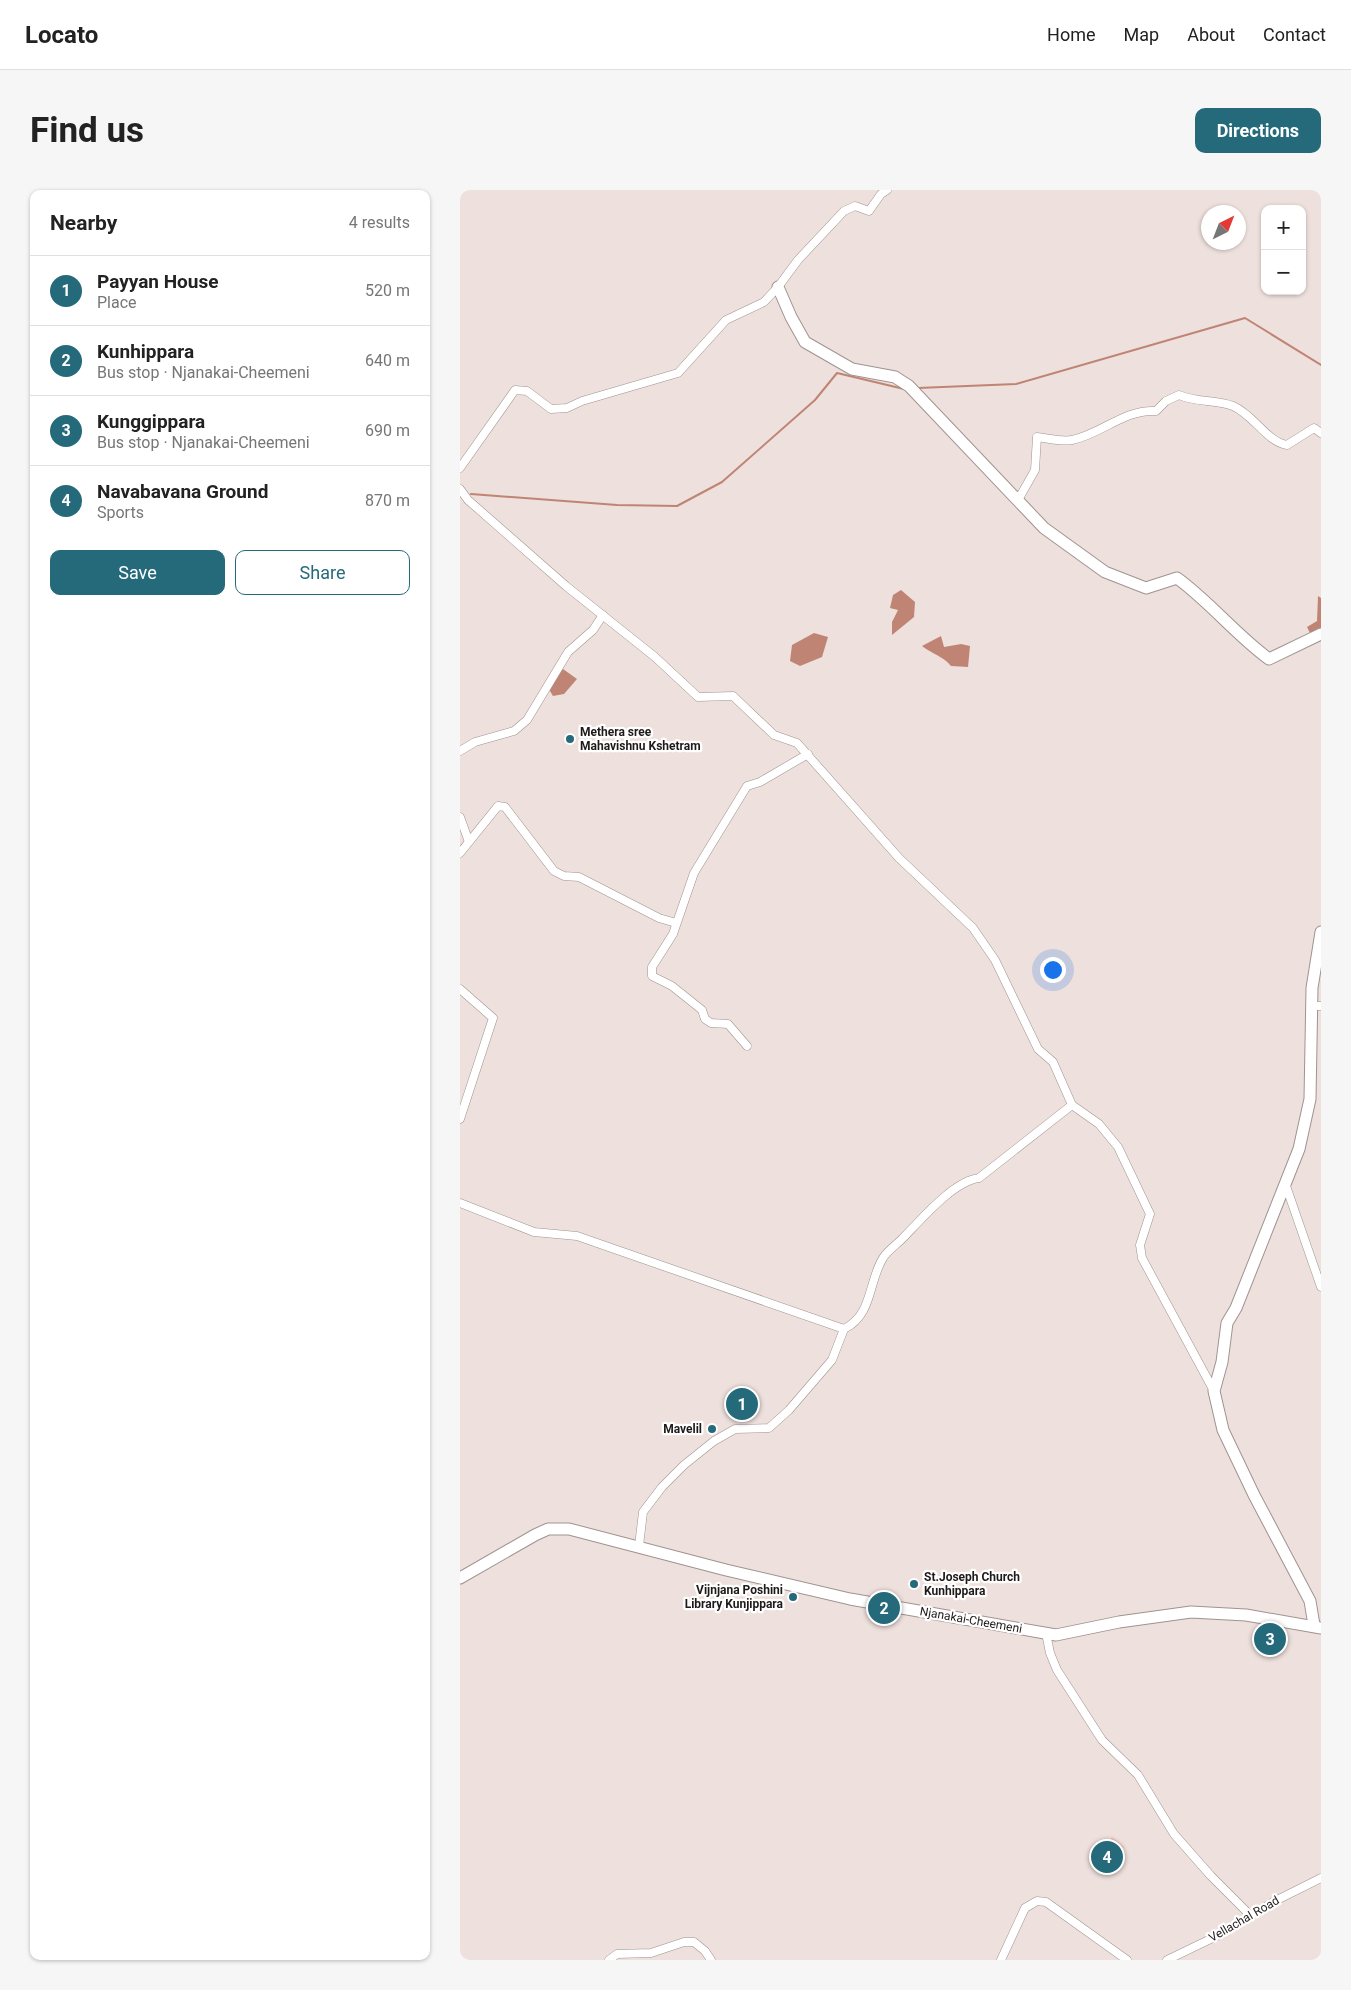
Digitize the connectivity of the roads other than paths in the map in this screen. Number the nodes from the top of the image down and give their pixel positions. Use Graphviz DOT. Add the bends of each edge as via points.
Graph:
graph roads {
  1 [pos="887,190"];
  2 [pos="778,287"];
  3 [pos="1321,433"];
  4 [pos="460,468"];
  5 [pos="460,489"];
  6 [pos="1018,500"];
  7 [pos="603,615"];
  8 [pos="1321,634"];
  9 [pos="460,751"];
  10 [pos="808,754"];
  11 [pos="460,817"];
  12 [pos="469,842"];
  13 [pos="460,853"];
  14 [pos="676,923"];
  15 [pos="1321,932"];
  16 [pos="460,989"];
  17 [pos="1317,1006"];
  18 [pos="747,1046"];
  19 [pos="1072,1105"];
  20 [pos="460,1119"];
  21 [pos="1285,1183"];
  22 [pos="460,1203"];
  23 [pos="1321,1287"];
  24 [pos="844,1329"];
  25 [pos="1214,1391"];
  26 [pos="639,1546"];
  27 [pos="460,1578"];
  28 [pos="1318,1627"];
  29 [pos="1046,1633"];
  30 [pos="1321,1878"];
  31 [pos="1251,1916"];
  32 [pos="608,1960"];
  33 [pos="711,1960"];
  34 [pos="1001,1960"];
  35 [pos="1126,1960"];
  36 [pos="1167,1960"];
  1 -- 2 [label="street" via="869,211 856,206 844,211 798,260"];
  2 -- 4 [label="street" via="764,302 726,320 678,373 568,408 552,409 527,391 515,390"];
  2 -- 6 [label="street" via="805,342 852,369 895,377 909,386"];
  3 -- 6 [label="street" via="1314,428 1287,445 1279,444 1234,406 1215,401 1193,401 1179,395 1156,411 1143,410 1070,440 1037,437 1035,470"];
  5 -- 7 [label="street" via="468,500"];
  6 -- 8 [label="street" via="1044,528 1105,572 1146,588 1177,578 1269,659"];
  7 -- 9 [label="street" via="593,630 568,652 527,720 514,731 475,742"];
  7 -- 10 [label="street" via="698,698 733,696 774,736 797,743"];
  10 -- 14 [label="street" via="760,782 746,786 694,873"];
  10 -- 19 [label="street" via="899,858 973,928 995,960 1038,1048 1053,1062"];
  11 -- 12 [label="street"];
  12 -- 13 [label="street"];
  12 -- 14 [label="street" via="498,806 505,807 554,870 564,876 579,877 659,918"];
  14 -- 18 [label="street" via="673,934 652,967 652,976 672,986 695,1004 711,1023 728,1024"];
  15 -- 17 [label="street" via="1312,988"];
  16 -- 20 [label="street" via="493,1018"];
  17 -- 21 [label="street" via="1310,1099 1298,1149"];
  19 -- 24 [label="street" via="979,1178 972,1179 945,1197 883,1258 862,1316"];
  19 -- 25 [label="street" via="1099,1124 1126,1161 1150,1214 1140,1245 1142,1258"];
  21 -- 23 [label="street"];
  21 -- 25 [label="street" via="1236,1308 1227,1323"];
  22 -- 24 [label="street" via="534,1232 578,1236"];
  24 -- 26 [label="street" via="832,1360 769,1428 734,1429 714,1441 662,1486 643,1512"];
  25 -- 28 [label="street" via="1223,1430 1310,1601"];
  26 -- 27 [label="street, Njanakai-Cheemeni" via="569,1529 548,1530"];
  26 -- 29 [label="street, Njanakai-Cheemeni" via="850,1599"];
  28 -- 29 [label="street, Njanakai-Cheemeni" via="1246,1615 1191,1612 1069,1633"];
  29 -- 31 [label="street" via="1057,1670 1102,1740 1138,1775 1180,1841"];
  30 -- 31 [label="street, Vellachal Road"];
  31 -- 36 [label="street, Vellachal Road"];
  32 -- 33 [label="street" via="617,1954 651,1953 684,1942 694,1942"];
  34 -- 35 [label="street" via="1025,1908 1037,1900 1046,1902"];
}
